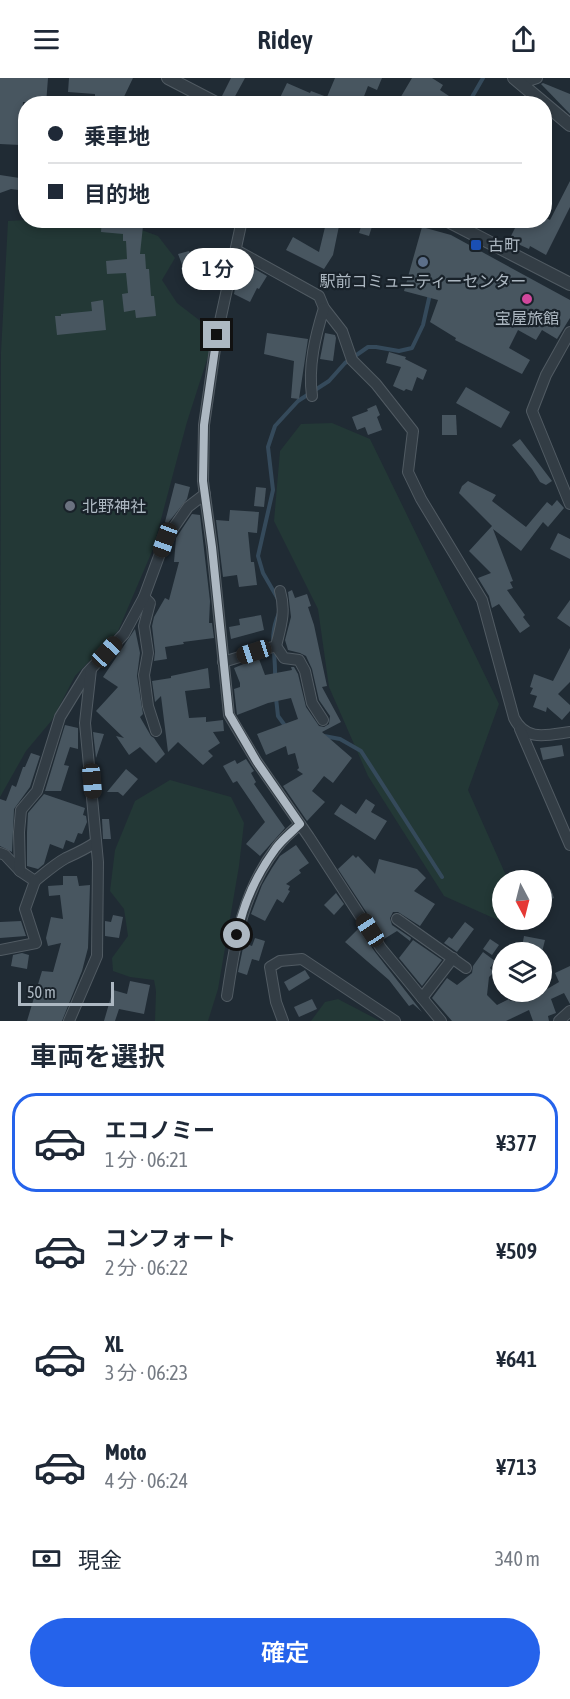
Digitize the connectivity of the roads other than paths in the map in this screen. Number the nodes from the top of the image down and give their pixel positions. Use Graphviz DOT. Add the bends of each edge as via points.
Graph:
graph roads {
  1 [pos="168,78"];
  2 [pos="537,78"];
  3 [pos="518,81"];
  4 [pos="203,96"];
  5 [pos="537,96"];
  6 [pos="552,108"];
  7 [pos="569,122"];
  8 [pos="240,228"];
  9 [pos="460,228"];
  10 [pos="236,250"];
  11 [pos="570,284"];
  12 [pos="324,308"];
  13 [pos="570,332"];
  14 [pos="312,396"];
  15 [pos="205,494"];
  16 [pos="570,504"];
  17 [pos="280,591"];
  18 [pos="144,597"];
  19 [pos="274,646"];
  20 [pos="223,662"];
  21 [pos="91,669"];
  22 [pos="323,720"];
  23 [pos="519,728"];
  24 [pos="156,731"];
  25 [pos="570,732"];
  26 [pos="300,824"];
  27 [pos="96,842"];
  28 [pos="570,845"];
  29 [pos="0,853"];
  30 [pos="20,871"];
  31 [pos="35,881"];
  32 [pos="397,919"];
  33 [pos="0,950"];
  34 [pos="453,958"];
  35 [pos="466,968"];
  36 [pos="227,996"];
  37 [pos="422,998"];
  38 [pos="570,1011"];
  39 [pos="69,1021"];
  40 [pos="284,1021"];
  41 [pos="395,1021"];
  42 [pos="441,1021"];
  43 [pos="559,1021"];
  1 -- 4 [label="street"];
  2 -- 3 [label="street"];
  3 -- 5 [label="street"];
  6 -- 7 [label="street"];
  8 -- 10 [label="street"];
  9 -- 11 [label="street"];
  10 -- 12 [label="street" via="319,296"];
  10 -- 15 [label="street" via="217,335 204,425"];
  12 -- 14 [label="street" via="315,336"];
  12 -- 23 [label="street" via="342,331 350,355 413,431 408,472 482,600"];
  13 -- 16 [label="street" via="532,411"];
  15 -- 18 [label="street" via="188,507 165,540"];
  15 -- 20 [label="street"];
  17 -- 19 [label="street" via="284,615"];
  18 -- 21 [label="street" via="124,634"];
  18 -- 24 [label="street" via="150,603 144,626 148,653 144,675"];
  19 -- 20 [label="street"];
  19 -- 22 [label="street" via="284,658 299,660 312,703"];
  20 -- 26 [label="street" via="229,714"];
  21 -- 27 [label="street" via="85,723"];
  21 -- 30 [label="street" via="60,717 37,791 21,810"];
  23 -- 25 [label="street" via="543,736"];
  23 -- 28 [label="street"];
  26 -- 36 [label="street" via="277,847 241,916"];
  26 -- 37 [label="street" via="381,948"];
  27 -- 31 [label="street" via="51,867"];
  27 -- 39 [label="street" via="97,956"];
  29 -- 30 [label="street"];
  30 -- 31 [label="street"];
  31 -- 33 [label="street" via="26,909 36,944"];
  32 -- 34 [label="street"];
  34 -- 35 [label="street"];
  34 -- 37 [label="street"];
  37 -- 42 [label="street"];
  38 -- 43 [label="street"];
  40 -- 41 [label="street" via="270,967 280,961 302,959"];
}
